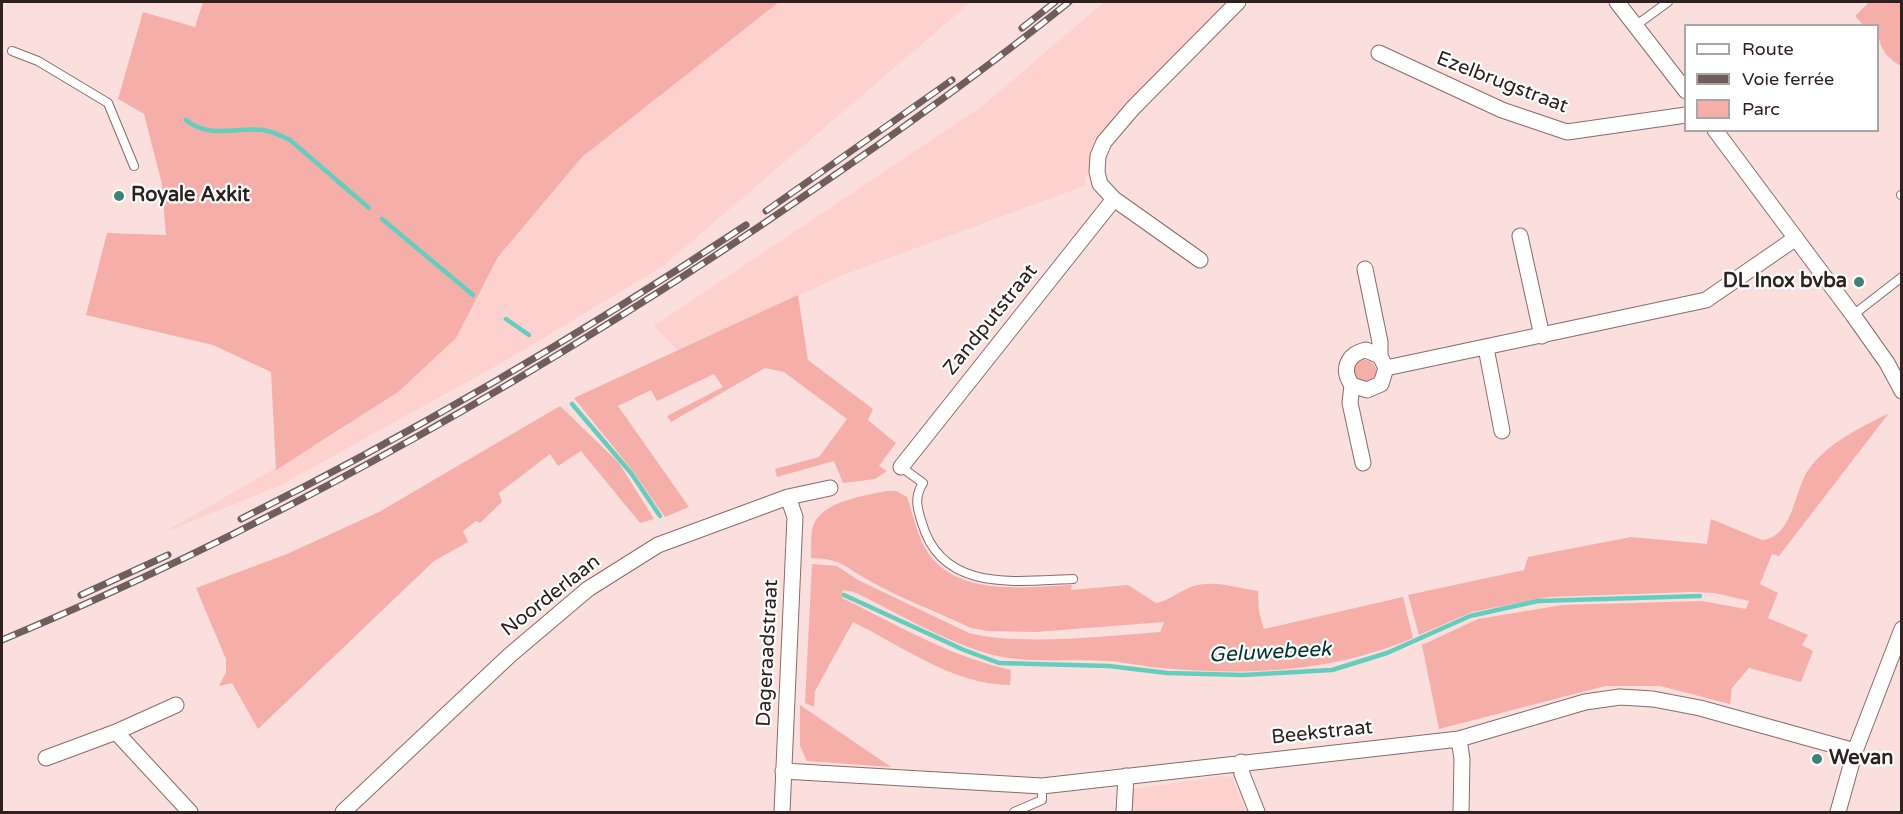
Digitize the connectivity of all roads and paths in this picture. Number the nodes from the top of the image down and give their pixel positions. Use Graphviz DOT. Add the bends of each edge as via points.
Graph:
graph roads {
  1 [pos="1238,2"];
  2 [pos="1617,2"];
  3 [pos="1668,2"];
  4 [pos="1635,26"];
  5 [pos="12,51"];
  6 [pos="1379,53"];
  7 [pos="1684,88"];
  8 [pos="1684,115"];
  9 [pos="1717,132"];
  10 [pos="134,166"];
  11 [pos="1114,199"];
  12 [pos="1520,236"];
  13 [pos="1796,237"];
  14 [pos="1200,260"];
  15 [pos="1365,269"];
  16 [pos="1902,277"];
  17 [pos="1854,315"];
  18 [pos="1542,336"];
  19 [pos="1486,348"];
  20 [pos="1383,362"];
  21 [pos="1352,385"];
  22 [pos="1902,391"];
  23 [pos="1502,431"];
  24 [pos="1363,463"];
  25 [pos="901,467"];
  26 [pos="831,488"];
  27 [pos="788,497"];
  28 [pos="1073,579"];
  29 [pos="1902,629"];
  30 [pos="176,705"];
  31 [pos="116,732"];
  32 [pos="1459,739"];
  33 [pos="1855,751"];
  34 [pos="46,758"];
  35 [pos="1241,762"];
  36 [pos="783,771"];
  37 [pos="1126,776"];
  38 [pos="1042,786"];
  39 [pos="190,813"];
  40 [pos="343,813"];
  41 [pos="782,813"];
  42 [pos="1014,813"];
  43 [pos="1124,813"];
  44 [pos="1257,813"];
  45 [pos="1461,813"];
  46 [pos="1838,813"];
  1 -- 11 [label="street" via="1104,142 1097,172 1100,184"];
  2 -- 4 [label="street"];
  3 -- 4 [label="lane"];
  4 -- 7 [label="street"];
  5 -- 10 [label="lane" via="38,61 108,103"];
  6 -- 8 [label="street, Ezelbrugstraat" via="1502,110 1567,132"];
  9 -- 13 [label="street"];
  11 -- 14 [label="street"];
  11 -- 25 [label="street, Zandputstraat"];
  12 -- 18 [label="street"];
  13 -- 17 [label="street"];
  13 -- 18 [label="street" via="1706,300"];
  15 -- 20 [label="street"];
  16 -- 17 [label="lane"];
  17 -- 22 [label="street"];
  18 -- 19 [label="street"];
  19 -- 20 [label="street"];
  19 -- 23 [label="street"];
  20 -- 21 [label="street" via="1385,377 1375,389"];
  20 -- 21 [label="street" via="1366,350 1351,356 1346,371"];
  21 -- 24 [label="street" via="1350,403"];
  25 -- 28 [label="lane" via="923,483 916,493 917,507 925,534 944,561 985,579"];
  26 -- 27 [label="street, Noorderlaan"];
  27 -- 36 [label="street, Dageraadstraat" via="795,517"];
  27 -- 40 [label="street, Noorderlaan" via="658,545 588,589 510,655"];
  29 -- 33 [label="street"];
  30 -- 31 [label="street"];
  31 -- 34 [label="street"];
  31 -- 39 [label="street"];
  32 -- 33 [label="street, Beekstraat" via="1585,702 1620,697 1700,708"];
  32 -- 35 [label="street, Beekstraat"];
  32 -- 45 [label="street"];
  33 -- 46 [label="street"];
  35 -- 37 [label="street, Beekstraat"];
  35 -- 44 [label="street"];
  36 -- 38 [label="street, Beekstraat"];
  36 -- 41 [label="street, Dageraadstraat"];
  37 -- 38 [label="street, Beekstraat"];
  37 -- 43 [label="street"];
  38 -- 42 [label="lane" via="1042,800"];
}
